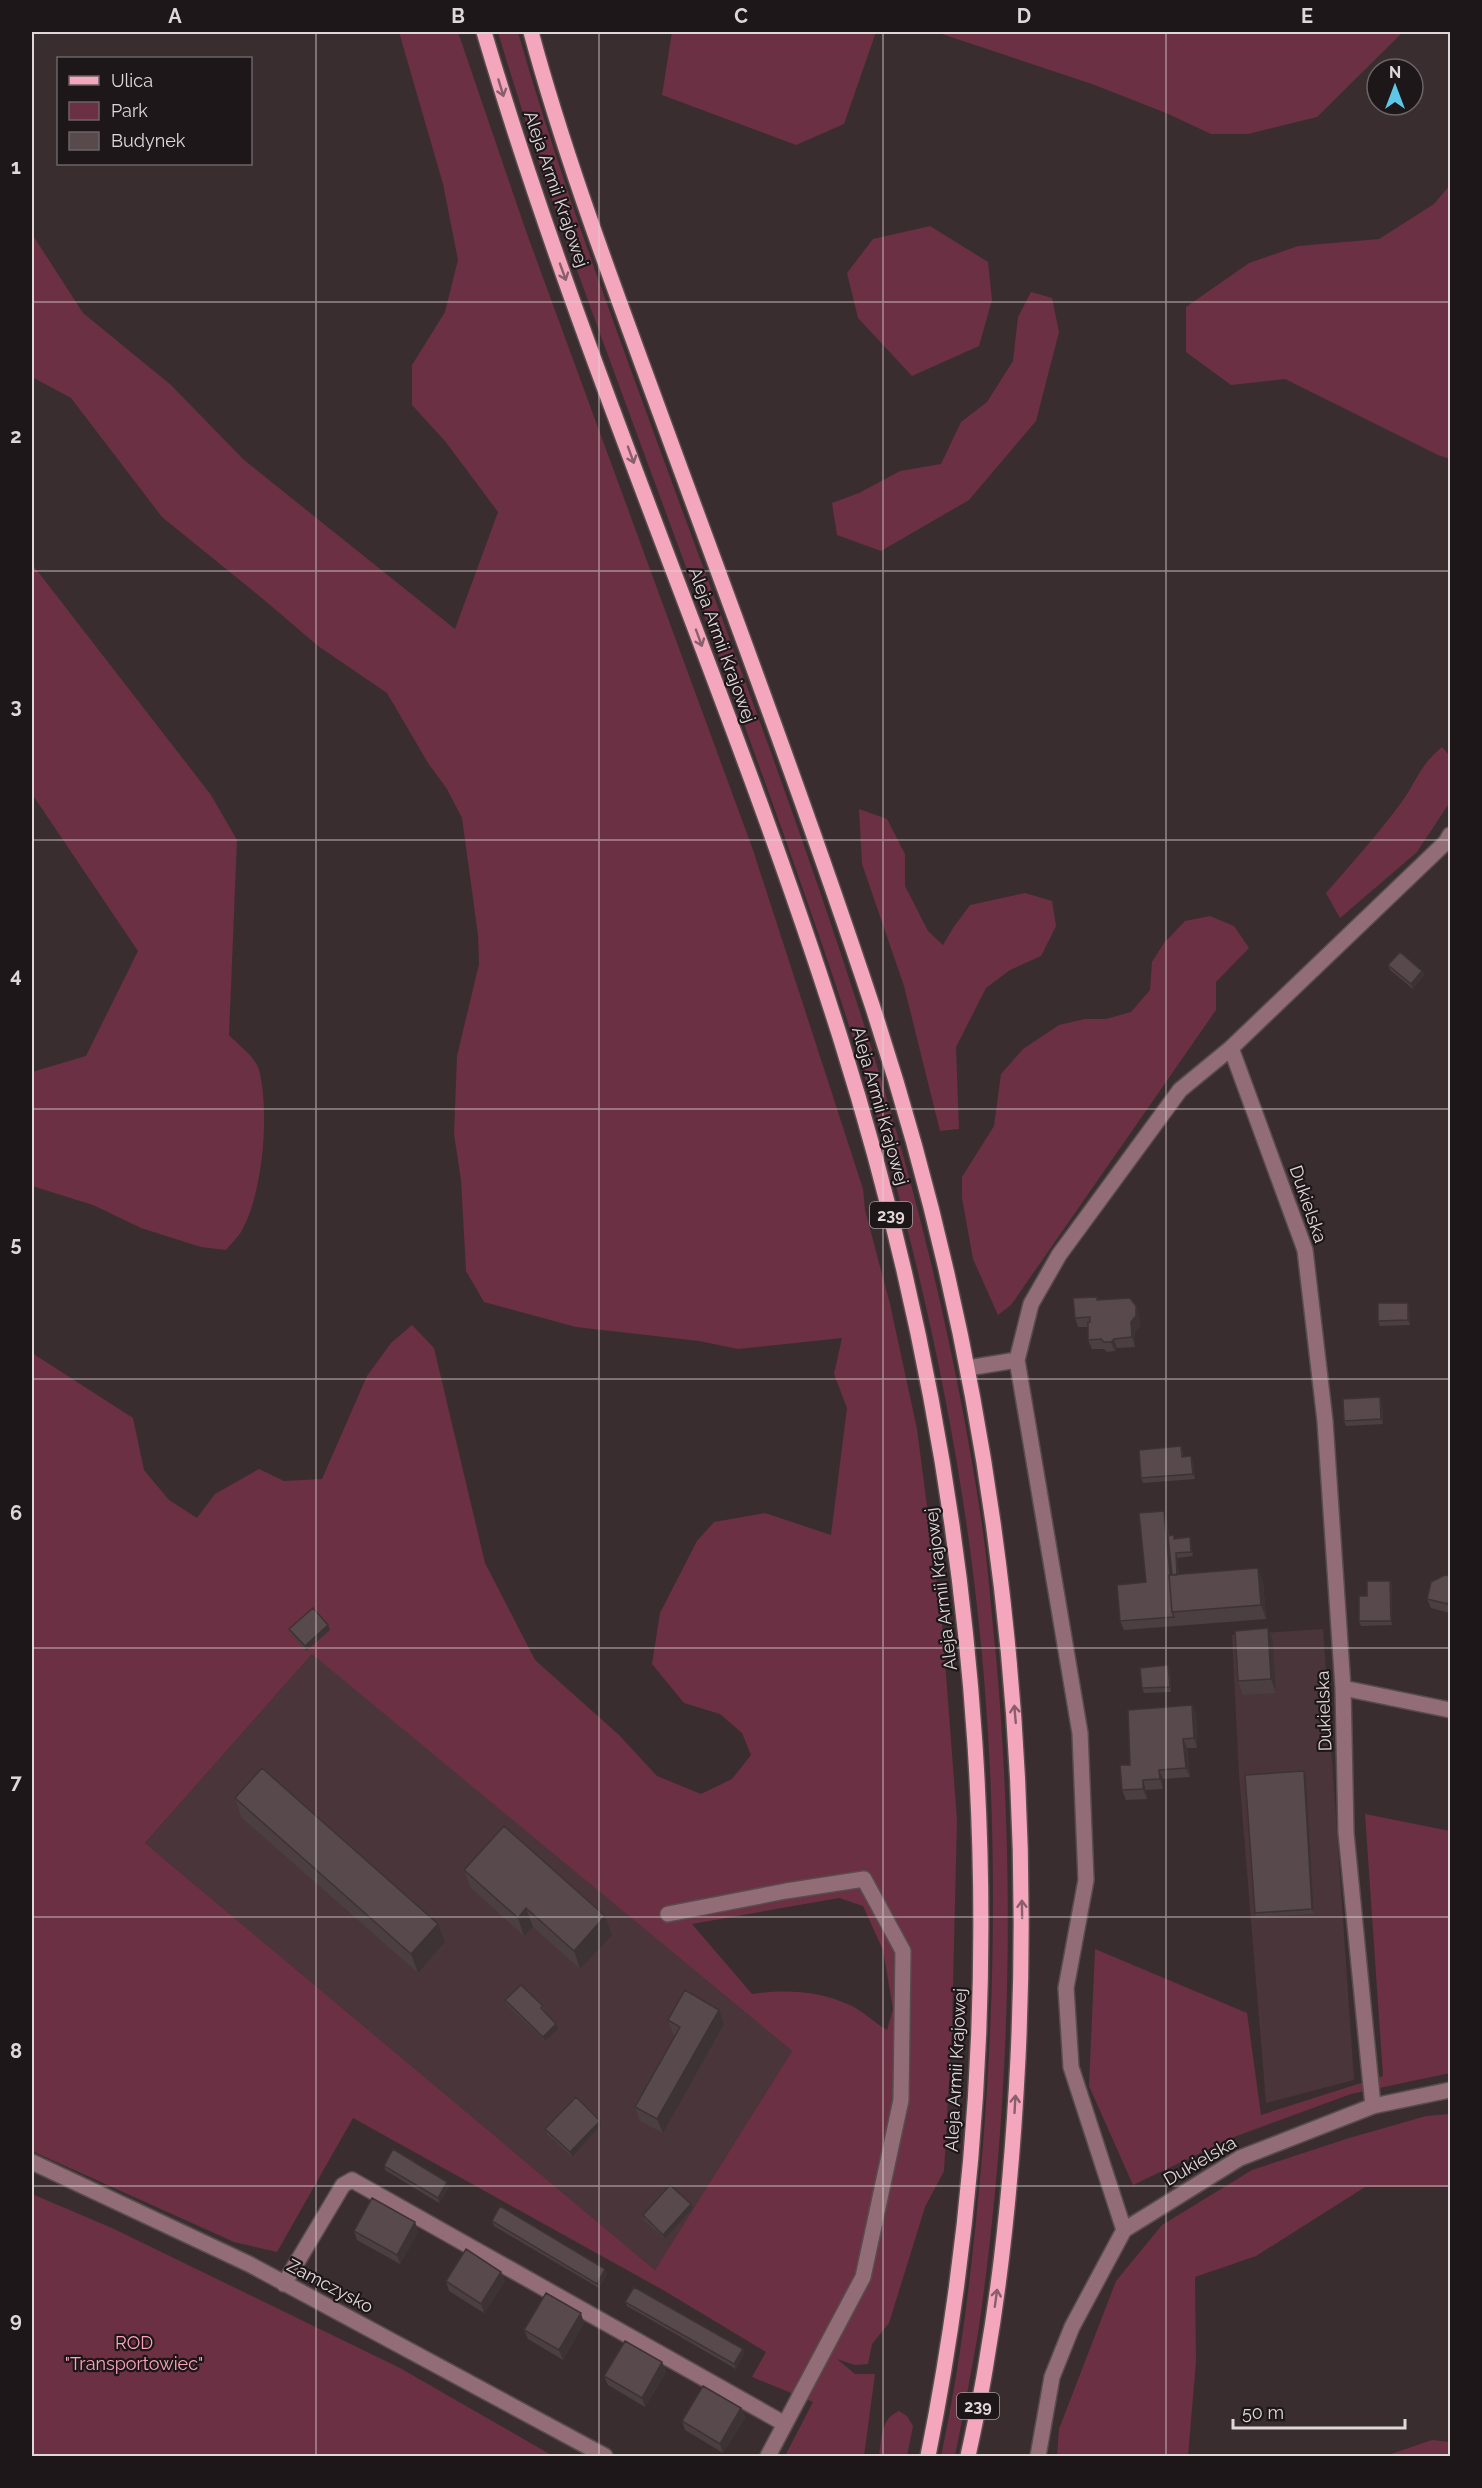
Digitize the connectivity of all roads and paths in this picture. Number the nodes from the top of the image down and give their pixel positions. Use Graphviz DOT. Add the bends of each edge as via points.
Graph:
graph roads {
  1 [pos="484,32"];
  2 [pos="531,32"];
  3 [pos="1450,835"];
  4 [pos="1231,1048"];
  5 [pos="1017,1360"];
  6 [pos="968,1368"];
  7 [pos="1343,1688"];
  8 [pos="1450,1710"];
  9 [pos="668,1914"];
  10 [pos="1450,2091"];
  11 [pos="1373,2106"];
  12 [pos="32,2162"];
  13 [pos="1124,2230"];
  14 [pos="284,2284"];
  15 [pos="785,2424"];
  16 [pos="605,2457"];
  17 [pos="768,2457"];
  18 [pos="928,2457"];
  19 [pos="968,2457"];
  20 [pos="1038,2457"];
  1 -- 18 [label="main road, Aleja Armii Krajowej / 239, one-way" via="559,260 811,950 889,1206 933,1401 969,1653 978,1771 981,1900 969,2176 954,2300"];
  2 -- 6 [label="main road, Aleja Armii Krajowej / 239" via="611,281 793,776 873,1008 925,1183"];
  3 -- 4 [label="street"];
  4 -- 5 [label="street" via="1180,1090 1059,1256 1031,1304"];
  4 -- 7 [label="street, Dukielska" via="1305,1250 1325,1421"];
  5 -- 6 [label="street"];
  5 -- 13 [label="street" via="1080,1733 1086,1880 1066,1988 1071,2067"];
  19 -- 6 [label="main road, Aleja Armii Krajowej / 239, one-way" via="988,2356 1008,2190 1022,1928 1020,1814 1009,1653 994,1523"];
  7 -- 8 [label="street"];
  7 -- 11 [label="street, Dukielska" via="1346,1833"];
  9 -- 15 [label="street" via="864,1879 903,1951 902,2100 863,2277"];
  10 -- 11 [label="street"];
  11 -- 13 [label="street, Dukielska" via="1240,2158"];
  12 -- 14 [label="street, Zamczysko"];
  13 -- 20 [label="street, Dukielska" via="1072,2327 1052,2377"];
  14 -- 15 [label="street" via="343,2185 352,2180"];
  14 -- 16 [label="street, Zamczysko"];
  15 -- 17 [label="street"];
}
